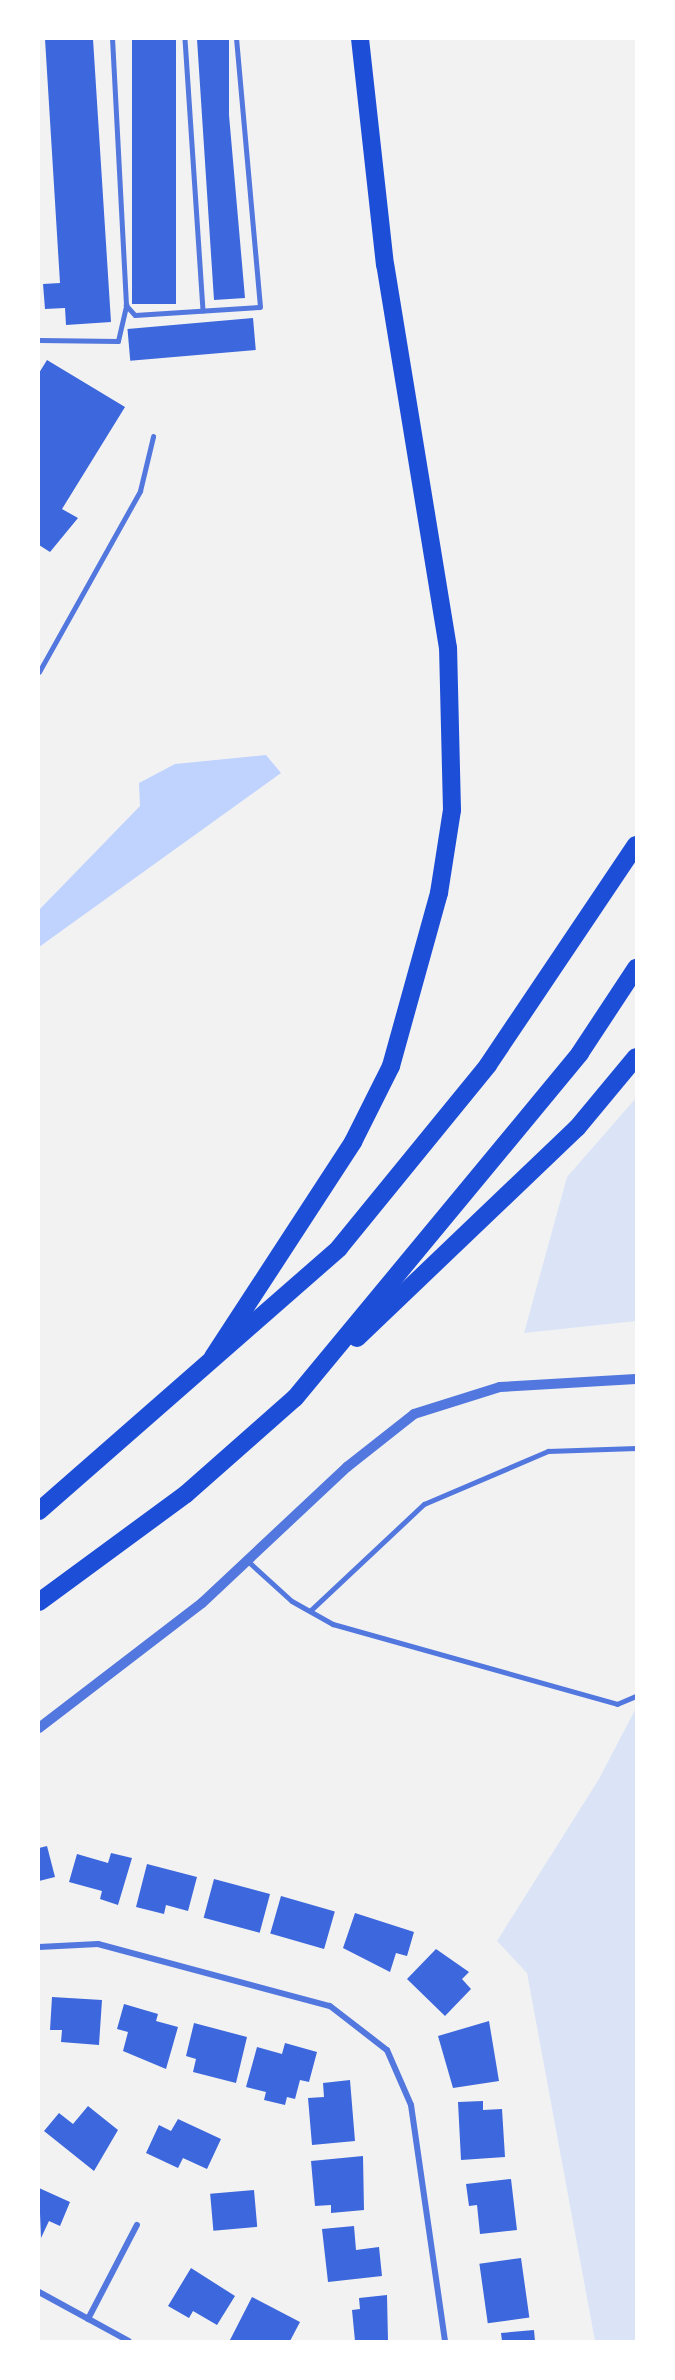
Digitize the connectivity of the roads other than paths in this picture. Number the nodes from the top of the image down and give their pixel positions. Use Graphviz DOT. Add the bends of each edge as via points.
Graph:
graph roads {
  1 [pos="112,39"];
  2 [pos="184,39"];
  3 [pos="236,39"];
  4 [pos="360,39"];
  5 [pos="126,305"];
  6 [pos="203,310"];
  7 [pos="39,340"];
  8 [pos="153,436"];
  9 [pos="39,672"];
  10 [pos="636,845"];
  11 [pos="636,968"];
  12 [pos="636,1057"];
  13 [pos="213,1357"];
  14 [pos="636,1378"];
  15 [pos="295,1398"];
  16 [pos="636,1448"];
  17 [pos="39,1511"];
  18 [pos="247,1561"];
  19 [pos="39,1602"];
  20 [pos="310,1611"];
  21 [pos="636,1696"];
  22 [pos="39,1728"];
  23 [pos="42,1946"];
  24 [pos="136,2225"];
  25 [pos="39,2292"];
  26 [pos="88,2319"];
  27 [pos="129,2341"];
  28 [pos="445,2341"];
  1 -- 5 [label="lane"];
  2 -- 6 [label="lane"];
  3 -- 6 [label="lane" via="260,307"];
  4 -- 13 [label="highway" via="385,265 448,648 452,810 439,894 391,1066 353,1142"];
  5 -- 6 [label="lane" via="135,315"];
  5 -- 7 [label="lane" via="118,341"];
  8 -- 9 [label="lane" via="140,491"];
  10 -- 13 [label="highway" via="488,1065 339,1248"];
  11 -- 15 [label="highway" via="580,1053"];
  12 -- 15 [label="highway" via="577,1128"];
  13 -- 17 [label="highway"];
  14 -- 18 [label="street" via="500,1387 414,1414 347,1467"];
  15 -- 19 [label="highway" via="186,1494"];
  16 -- 20 [label="lane" via="548,1451 424,1504"];
  18 -- 20 [label="lane"];
  18 -- 22 [label="street" via="202,1603"];
  20 -- 21 [label="lane" via="333,1624 617,1704"];
  23 -- 28 [label="street" via="98,1944 330,2006 387,2050 411,2105"];
  24 -- 26 [label="street"];
  25 -- 26 [label="street"];
  26 -- 27 [label="street"];
}
